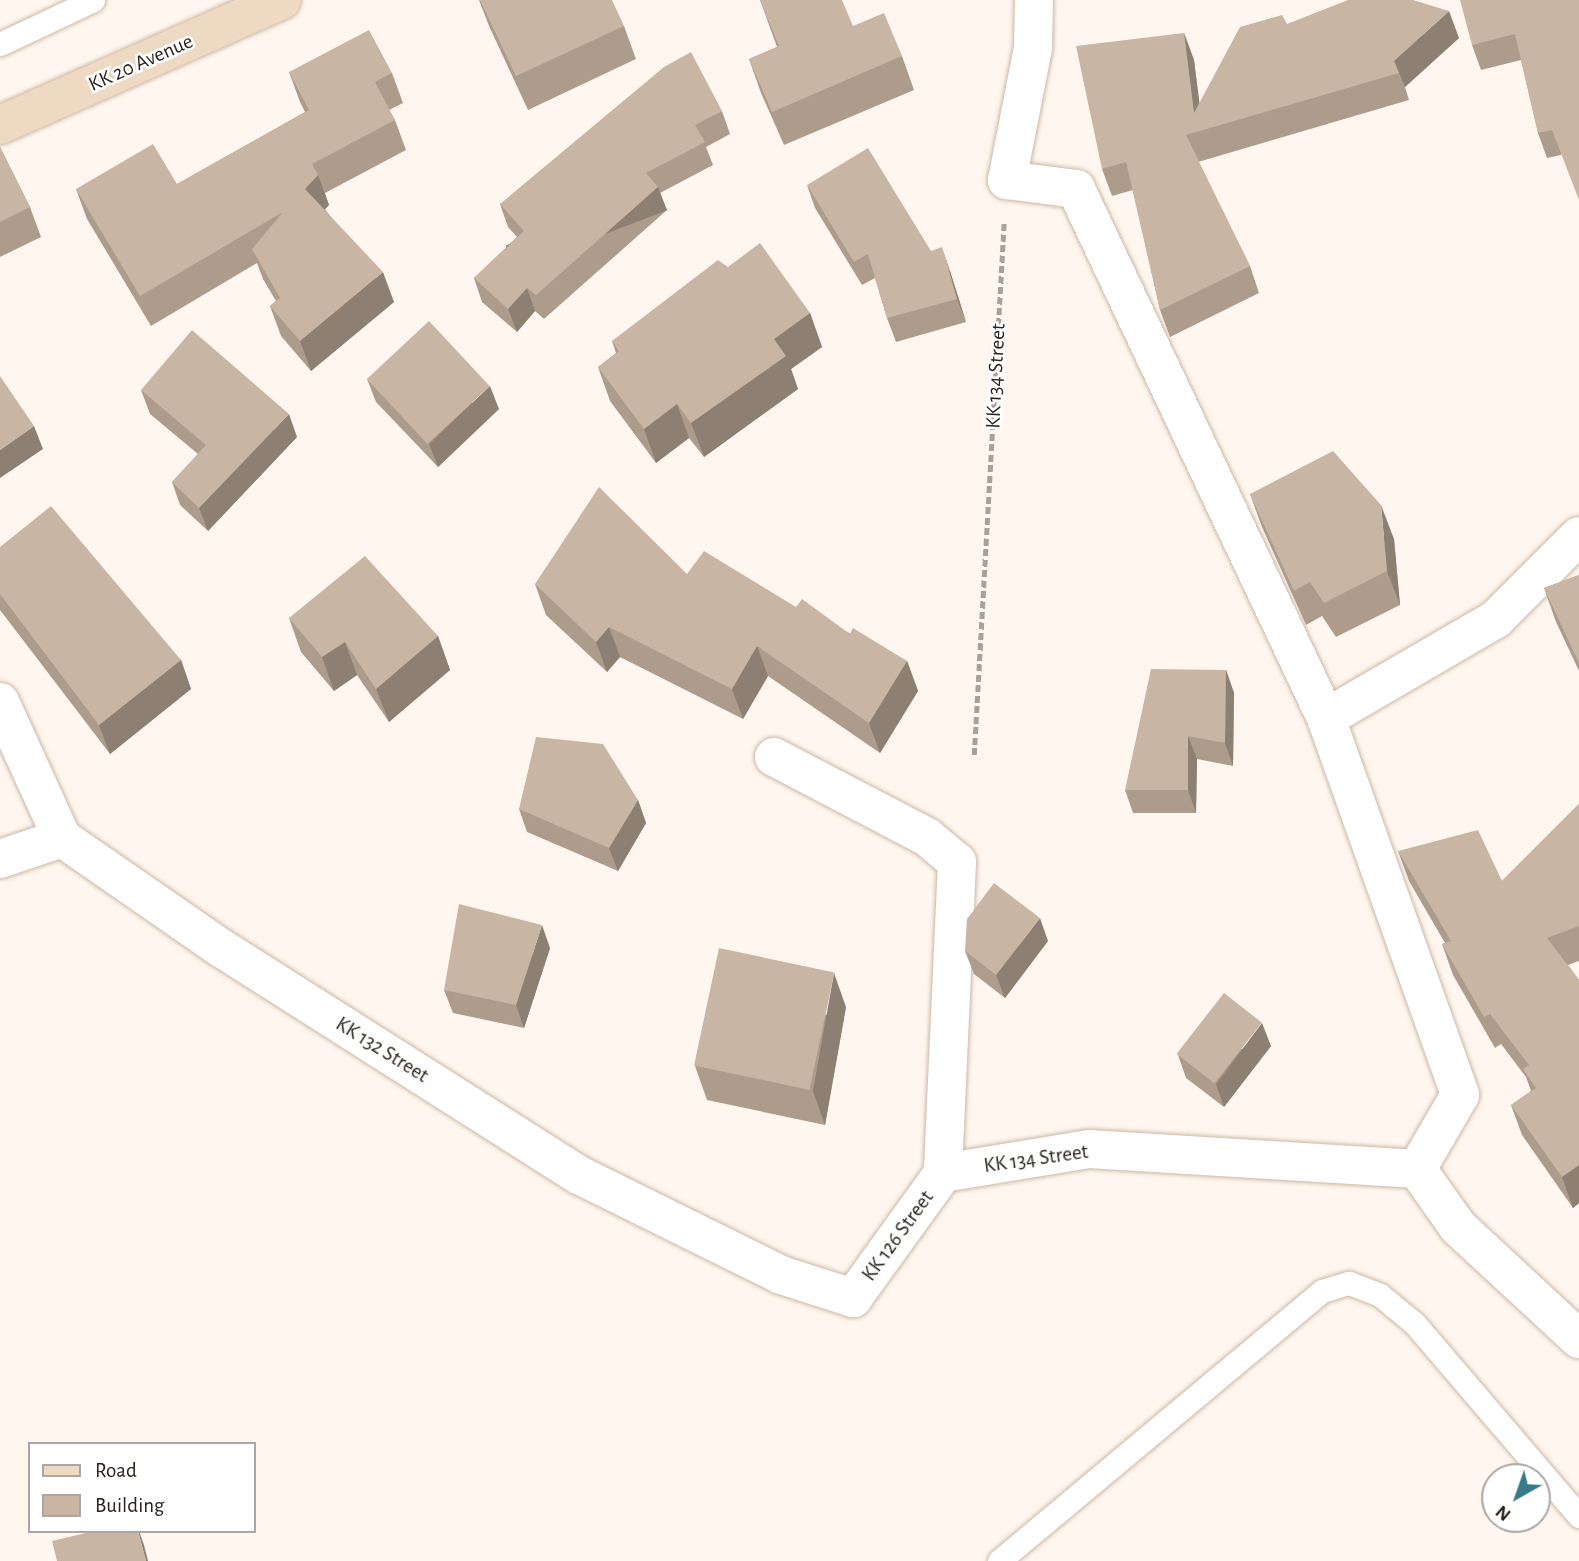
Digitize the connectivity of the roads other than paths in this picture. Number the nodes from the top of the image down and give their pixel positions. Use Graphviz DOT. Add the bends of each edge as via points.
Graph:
graph roads {
  1 [pos="93,0"];
  2 [pos="282,0"];
  3 [pos="1034,0"];
  4 [pos="0,44"];
  5 [pos="0,125"];
  6 [pos="1579,536"];
  7 [pos="0,702"];
  8 [pos="1326,718"];
  9 [pos="774,757"];
  10 [pos="62,838"];
  11 [pos="0,859"];
  12 [pos="1417,1169"];
  13 [pos="943,1173"];
  14 [pos="853,1298"];
  15 [pos="1579,1339"];
  16 [pos="1579,1516"];
  17 [pos="999,1561"];
  1 -- 4 [label="lane"];
  2 -- 5 [label="main road, KK 20 Avenue"];
  3 -- 8 [label="street" via="1032,48 1007,180 1076,189"];
  6 -- 8 [label="street" via="1496,619"];
  7 -- 10 [label="street"];
  8 -- 12 [label="street" via="1460,1095"];
  9 -- 13 [label="street" via="927,837 957,862"];
  10 -- 11 [label="street"];
  10 -- 14 [label="street, KK 132 Street" via="221,948 579,1175 781,1275"];
  12 -- 13 [label="street, KK 134 Street" via="1089,1149"];
  12 -- 15 [label="street" via="1458,1227"];
  13 -- 14 [label="street, KK 126 Street"];
  16 -- 17 [label="lane" via="1415,1324 1380,1296 1349,1283 1322,1291"];
}
